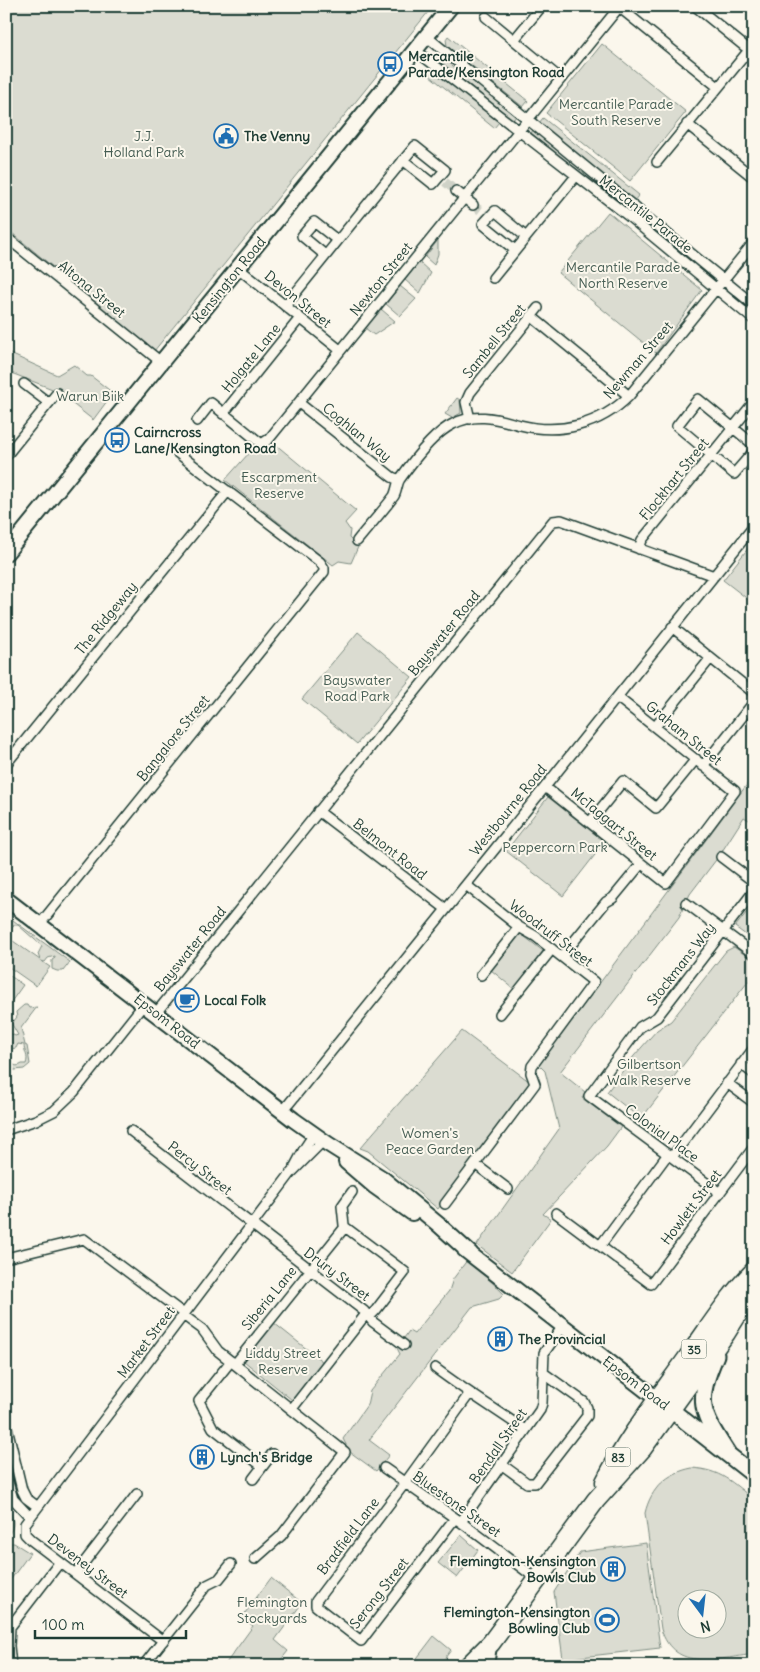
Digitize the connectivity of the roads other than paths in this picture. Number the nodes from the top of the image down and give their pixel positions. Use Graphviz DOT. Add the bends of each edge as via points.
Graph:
graph roads {
  1 [pos="450,6"];
  2 [pos="542,6"];
  3 [pos="695,6"];
  4 [pos="620,7"];
  5 [pos="486,17"];
  6 [pos="426,36"];
  7 [pos="514,40"];
  8 [pos="415,50"];
  9 [pos="752,50"];
  10 [pos="561,78"];
  11 [pos="718,88"];
  12 [pos="528,120"];
  13 [pos="687,124"];
  14 [pos="519,131"];
  15 [pos="404,160"];
  16 [pos="657,162"];
  17 [pos="576,176"];
  18 [pos="754,178"];
  19 [pos="456,191"];
  20 [pos="465,198"];
  21 [pos="473,205"];
  22 [pos="6,237"];
  23 [pos="526,237"];
  24 [pos="337,240"];
  25 [pos="754,242"];
  26 [pos="515,250"];
  27 [pos="325,255"];
  28 [pos="238,268"];
  29 [pos="494,278"];
  30 [pos="723,280"];
  31 [pos="716,289"];
  32 [pos="284,306"];
  33 [pos="754,306"];
  34 [pos="538,308"];
  35 [pos="531,316"];
  36 [pos="300,318"];
  37 [pos="754,320"];
  38 [pos="340,350"];
  39 [pos="161,362"];
  40 [pos="24,384"];
  41 [pos="57,393"];
  42 [pos="629,396"];
  43 [pos="754,402"];
  44 [pos="49,403"];
  45 [pos="299,403"];
  46 [pos="224,414"];
  47 [pos="470,419"];
  48 [pos="196,421"];
  49 [pos="733,427"];
  50 [pos="754,444"];
  51 [pos="176,451"];
  52 [pos="754,451"];
  53 [pos="711,455"];
  54 [pos="6,456"];
  55 [pos="399,480"];
  56 [pos="228,491"];
  57 [pos="754,526"];
  58 [pos="750,537"];
  59 [pos="357,540"];
  60 [pos="639,548"];
  61 [pos="6,553"];
  62 [pos="714,576"];
  63 [pos="672,628"];
  64 [pos="710,658"];
  65 [pos="754,693"];
  66 [pos="617,697"];
  67 [pos="754,702"];
  68 [pos="655,727"];
  69 [pos="696,759"];
  70 [pos="6,764"];
  71 [pos="703,766"];
  72 [pos="545,787"];
  73 [pos="318,811"];
  74 [pos="590,822"];
  75 [pos="721,857"];
  76 [pos="641,864"];
  77 [pos="754,882"];
  78 [pos="666,883"];
  79 [pos="466,885"];
  80 [pos="754,891"];
  81 [pos="6,899"];
  82 [pos="686,904"];
  83 [pos="446,910"];
  84 [pos="40,924"];
  85 [pos="519,927"];
  86 [pos="723,931"];
  87 [pos="552,949"];
  88 [pos="754,954"];
  89 [pos="562,956"];
  90 [pos="480,975"];
  91 [pos="144,1004"];
  92 [pos="156,1013"];
  93 [pos="500,1014"];
  94 [pos="754,1048"];
  95 [pos="741,1064"];
  96 [pos="754,1074"];
  97 [pos="728,1083"];
  98 [pos="589,1096"];
  99 [pos="754,1103"];
  100 [pos="283,1111"];
  101 [pos="6,1130"];
  102 [pos="131,1131"];
  103 [pos="322,1140"];
  104 [pos="754,1147"];
  105 [pos="670,1156"];
  106 [pos="475,1164"];
  107 [pos="508,1189"];
  108 [pos="352,1192"];
  109 [pos="720,1193"];
  110 [pos="445,1204"];
  111 [pos="556,1213"];
  112 [pos="252,1225"];
  113 [pos="345,1226"];
  114 [pos="600,1246"];
  115 [pos="6,1258"];
  116 [pos="309,1270"];
  117 [pos="754,1271"];
  118 [pos="750,1294"];
  119 [pos="722,1310"];
  120 [pos="183,1315"];
  121 [pos="368,1315"];
  122 [pos="563,1326"];
  123 [pos="726,1333"];
  124 [pos="404,1345"];
  125 [pos="233,1363"];
  126 [pos="435,1368"];
  127 [pos="542,1372"];
  128 [pos="470,1394"];
  129 [pos="657,1399"];
  130 [pos="291,1410"];
  131 [pos="671,1410"];
  132 [pos="6,1423"];
  133 [pos="525,1430"];
  134 [pos="272,1454"];
  135 [pos="728,1454"];
  136 [pos="502,1464"];
  137 [pos="262,1466"];
  138 [pos="384,1468"];
  139 [pos="754,1475"];
  140 [pos="6,1476"];
  141 [pos="253,1478"];
  142 [pos="405,1483"];
  143 [pos="138,1494"];
  144 [pos="596,1500"];
  145 [pos="38,1507"];
  146 [pos="30,1517"];
  147 [pos="458,1520"];
  148 [pos="24,1529"];
  149 [pos="255,1559"];
  150 [pos="60,1562"];
  151 [pos="231,1564"];
  152 [pos="76,1573"];
  153 [pos="538,1580"];
  154 [pos="315,1605"];
  155 [pos="163,1640"];
  156 [pos="490,1645"];
  157 [pos="11,1666"];
  158 [pos="142,1666"];
  159 [pos="468,1666"];
  160 [pos="480,1666"];
  161 [pos="486,1666"];
  1 -- 6 [label="street, Kensington Road"];
  2 -- 7 [label="street"];
  3 -- 9 [label="street"];
  4 -- 10 [label="street"];
  4 -- 11 [label="street"];
  5 -- 7 [label="street"];
  6 -- 8 [label="street, Kensington Road"];
  6 -- 12 [label="street, Mercantile Parade"];
  7 -- 10 [label="street"];
  8 -- 14 [label="street, Mercantile Parade"];
  8 -- 28 [label="street, Kensington Road"];
  9 -- 11 [label="street"];
  10 -- 12 [label="street"];
  11 -- 13 [label="street"];
  12 -- 14 [label="street"];
  12 -- 30 [label="street, Mercantile Parade"];
  13 -- 16 [label="street"];
  13 -- 18 [label="street"];
  14 -- 17 [label="street, Mercantile Parade"];
  14 -- 20 [label="street, Newton Street"];
  15 -- 15 [label="street" via="415,146 445,170 442,179 433,184"];
  15 -- 24 [label="street"];
  17 -- 23 [label="street"];
  17 -- 31 [label="street, Mercantile Parade"];
  19 -- 20 [label="street"];
  20 -- 21 [label="street"];
  20 -- 38 [label="street, Newton Street"];
  22 -- 39 [label="street, Altona Street"];
  23 -- 26 [label="street"];
  23 -- 26 [label="street" via="495,211 487,216 484,224"];
  24 -- 27 [label="street"];
  24 -- 27 [label="street" via="314,222 302,236"];
  25 -- 30 [label="street, Newman Street"];
  26 -- 29 [label="street"];
  27 -- 32 [label="street"];
  28 -- 32 [label="street, Devon Street"];
  28 -- 39 [label="street, Kensington Road"];
  30 -- 31 [label="street, Newman Street"];
  30 -- 33 [label="street, Mercantile Parade"];
  31 -- 37 [label="street, Mercantile Parade"];
  31 -- 42 [label="street, Newman Street"];
  32 -- 36 [label="street, Devon Street"];
  34 -- 35 [label="street, Sambell Street"];
  35 -- 42 [label="street"];
  35 -- 47 [label="street, Sambell Street" via="470,393 466,403"];
  36 -- 38 [label="street, Devon Street"];
  36 -- 46 [label="street, Holgate Lane"];
  38 -- 45 [label="street, Newton Street"];
  39 -- 61 [label="street, Kensington Road"];
  40 -- 44 [label="street"];
  41 -- 44 [label="street"];
  42 -- 47 [label="street, Newman Street" via="616,409 568,428 536,428 480,416"];
  43 -- 49 [label="street, Flockhart Street"];
  44 -- 54 [label="street"];
  45 -- 46 [label="street, Newton Street" via="263,443"];
  45 -- 55 [label="street, Coghlan Way"];
  46 -- 48 [label="street" via="211,403"];
  47 -- 55 [label="street, Newman Street" via="453,423 439,434"];
  49 -- 50 [label="street"];
  49 -- 53 [label="street, Flockhart Street"];
  49 -- 53 [label="street" via="698,400 676,426"];
  51 -- 56 [label="street"];
  52 -- 53 [label="street" via="734,474"];
  53 -- 60 [label="street, Flockhart Street" via="642,540"];
  55 -- 59 [label="street, Newman Street" via="395,495"];
  56 -- 70 [label="street, The Ridgeway"];
  56 -- 84 [label="street, Bangalore Street" via="322,563 324,573"];
  57 -- 58 [label="street, Westbourne Road"];
  58 -- 62 [label="street, Westbourne Road"];
  60 -- 62 [label="street, Bayswater Road"];
  60 -- 73 [label="street, Bayswater Road" via="561,520 554,521"];
  62 -- 63 [label="street, Westbourne Road"];
  63 -- 64 [label="street"];
  63 -- 66 [label="street, Westbourne Road"];
  64 -- 65 [label="street"];
  64 -- 68 [label="street"];
  66 -- 68 [label="street, Graham Street"];
  66 -- 72 [label="street, Westbourne Road"];
  67 -- 71 [label="street"];
  68 -- 69 [label="street, Graham Street"];
  69 -- 71 [label="street, Graham Street"];
  69 -- 74 [label="street" via="656,808 623,782"];
  71 -- 78 [label="street, Graham Street" via="735,791"];
  72 -- 74 [label="street, McTaggart Street"];
  72 -- 79 [label="street, Westbourne Road"];
  73 -- 83 [label="street, Belmont Road"];
  73 -- 92 [label="street, Bayswater Road"];
  74 -- 76 [label="street, McTaggart Street"];
  75 -- 77 [label="street"];
  76 -- 78 [label="street, McTaggart Street"];
  76 -- 89 [label="street"];
  79 -- 83 [label="street, Westbourne Road"];
  79 -- 85 [label="street, Woodruff Street"];
  80 -- 86 [label="street, Stockmans Way"];
  81 -- 84 [label="street, Epsom Road"];
  82 -- 86 [label="street"];
  83 -- 100 [label="street, Westbourne Road"];
  84 -- 91 [label="street, Epsom Road"];
  85 -- 87 [label="street, Woodruff Street"];
  85 -- 90 [label="street"];
  86 -- 88 [label="street"];
  86 -- 98 [label="street, Stockmans Way" via="657,1017 640,1027"];
  87 -- 89 [label="street, Woodruff Street"];
  87 -- 93 [label="street"];
  89 -- 106 [label="street, Woodruff Street" via="594,982 532,1066 535,1084"];
  91 -- 92 [label="street, Epsom Road"];
  91 -- 101 [label="street" via="68,1099 36,1120"];
  92 -- 100 [label="street, Epsom Road"];
  94 -- 95 [label="street"];
  95 -- 96 [label="street"];
  95 -- 97 [label="street"];
  97 -- 99 [label="street"];
  97 -- 105 [label="street"];
  98 -- 105 [label="street, Colonial Place"];
  100 -- 103 [label="street, Epsom Road"];
  102 -- 112 [label="street, Percy Street"];
  103 -- 112 [label="street, Market Street" via="291,1173"];
  103 -- 122 [label="street, Epsom Road" via="382,1178"];
  104 -- 109 [label="street, Howlett Street"];
  105 -- 109 [label="street, Colonial Place"];
  105 -- 114 [label="street"];
  106 -- 107 [label="street"];
  106 -- 110 [label="street"];
  108 -- 113 [label="street" via="342,1206"];
  109 -- 114 [label="street, Howlett Street" via="651,1284"];
  111 -- 114 [label="street"];
  112 -- 116 [label="street, Drury Street"];
  112 -- 120 [label="street, Market Street"];
  113 -- 116 [label="street, Siberia Lane"];
  113 -- 121 [label="street" via="405,1272"];
  115 -- 120 [label="street" via="84,1239"];
  116 -- 121 [label="street, Drury Street"];
  116 -- 125 [label="street, Siberia Lane"];
  117 -- 119 [label="highway, 35"];
  118 -- 119 [label="highway"];
  118 -- 123 [label="highway, 35"];
  119 -- 129 [label="highway, 35"];
  120 -- 125 [label="street" via="202,1329 218,1351"];
  120 -- 145 [label="street, Market Street"];
  121 -- 124 [label="street, Drury Street"];
  121 -- 130 [label="street"];
  122 -- 127 [label="street, Bendall Street" via="545,1352"];
  122 -- 129 [label="street, Epsom Road"];
  123 -- 131 [label="highway, 35"];
  123 -- 135 [label="main road" via="707,1375 702,1401 708,1422"];
  125 -- 130 [label="street"];
  125 -- 137 [label="street, Siberia Lane" via="199,1401 212,1427"];
  126 -- 128 [label="street"];
  127 -- 133 [label="street, Bendall Street" via="541,1407"];
  127 -- 136 [label="street" via="584,1402 587,1415 535,1483 527,1483"];
  128 -- 133 [label="street"];
  128 -- 142 [label="street, Bradfield Lane"];
  129 -- 131 [label="highway, Epsom Road"];
  129 -- 144 [label="highway, 83" via="624,1447"];
  130 -- 149 [label="street" via="345,1452 281,1536"];
  131 -- 135 [label="main road, Epsom Road"];
  131 -- 144 [label="highway, 83" via="635,1458"];
  132 -- 145 [label="street" via="22,1490 26,1498"];
  133 -- 136 [label="street, Bendall Street"];
  134 -- 137 [label="street"];
  135 -- 139 [label="main road, Epsom Road"];
  136 -- 147 [label="street, Bendall Street"];
  137 -- 141 [label="street"];
  138 -- 142 [label="street, Bluestone Street"];
  140 -- 146 [label="street" via="13,1499"];
  142 -- 147 [label="street, Bluestone Street"];
  142 -- 154 [label="street, Bradfield Lane"];
  143 -- 152 [label="street"];
  144 -- 153 [label="highway, 83"];
  145 -- 146 [label="street, Market Street"];
  146 -- 148 [label="street, Market Street"];
  147 -- 153 [label="street, Bluestone Street"];
  147 -- 154 [label="street, Serong Street" via="361,1641"];
  148 -- 150 [label="street, Deveney Street" via="29,1538"];
  150 -- 152 [label="street, Deveney Street"];
  150 -- 157 [label="street" via="10,1627"];
  151 -- 155 [label="street" via="219,1579 206,1586"];
  152 -- 155 [label="street, Deveney Street"];
  153 -- 156 [label="highway, 83"];
  155 -- 158 [label="street"];
  156 -- 159 [label="highway, 83"];
  156 -- 160 [label="highway, 83"];
  156 -- 161 [label="street"];
}
